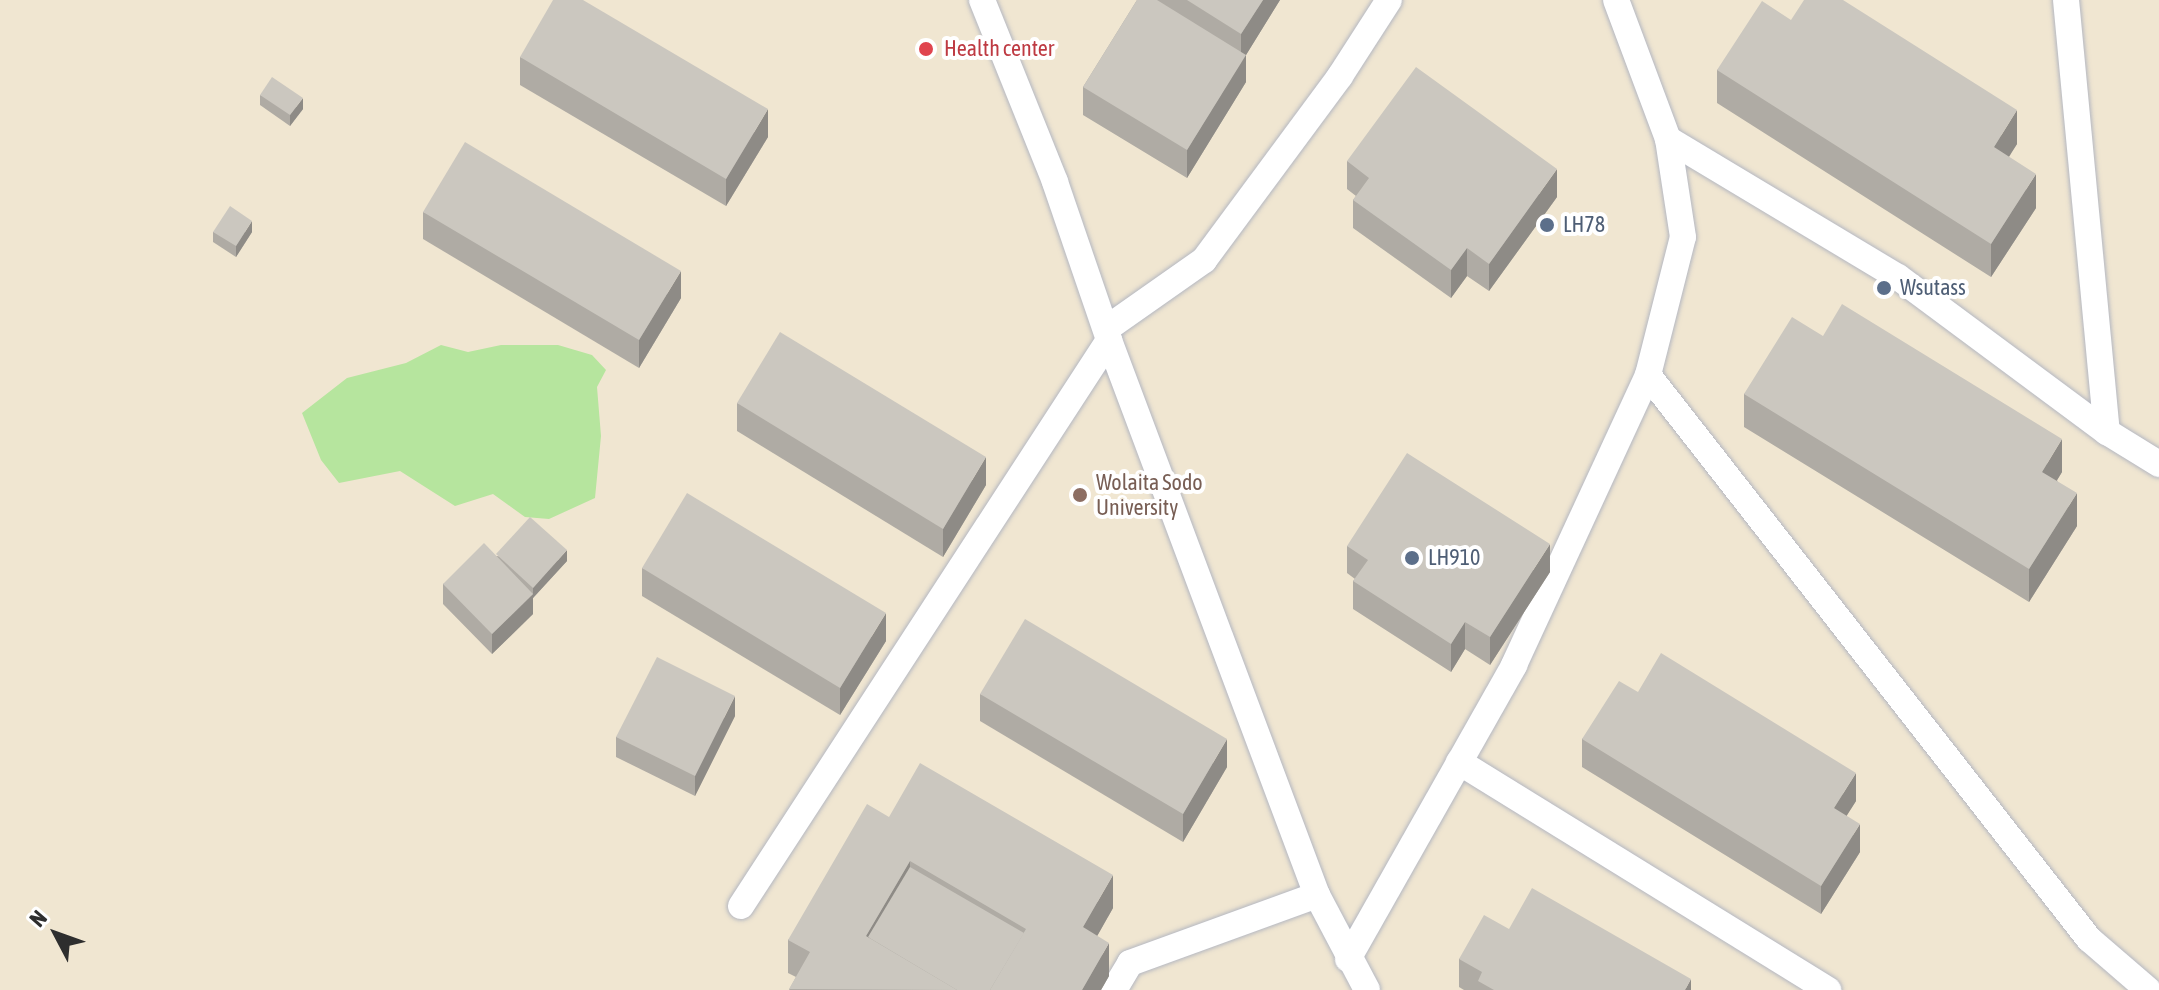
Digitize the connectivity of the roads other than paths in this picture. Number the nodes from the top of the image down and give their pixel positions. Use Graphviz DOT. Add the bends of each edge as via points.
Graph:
graph roads {
  1 [pos="982,0"];
  2 [pos="1389,0"];
  3 [pos="1616,0"];
  4 [pos="2066,0"];
  5 [pos="1668,139"];
  6 [pos="1108,334"];
  7 [pos="1648,375"];
  8 [pos="2107,432"];
  9 [pos="2159,464"];
  10 [pos="1459,762"];
  11 [pos="1317,895"];
  12 [pos="741,906"];
  13 [pos="1348,959"];
  14 [pos="1114,990"];
  15 [pos="1367,990"];
  16 [pos="1828,990"];
  17 [pos="2148,990"];
  1 -- 6 [label="lane" via="1055,182"];
  2 -- 6 [label="lane" via="1204,260"];
  3 -- 5 [label="lane"];
  4 -- 8 [label="lane"];
  5 -- 7 [label="lane" via="1683,237"];
  5 -- 8 [label="lane" via="1898,277"];
  6 -- 11 [label="lane"];
  6 -- 12 [label="lane"];
  7 -- 10 [label="lane" via="1514,665"];
  7 -- 17 [label="lane" via="2089,939"];
  8 -- 9 [label="lane"];
  10 -- 13 [label="lane"];
  10 -- 16 [label="lane"];
  11 -- 13 [label="lane"];
  11 -- 14 [label="lane" via="1130,963"];
  13 -- 15 [label="lane"];
}
